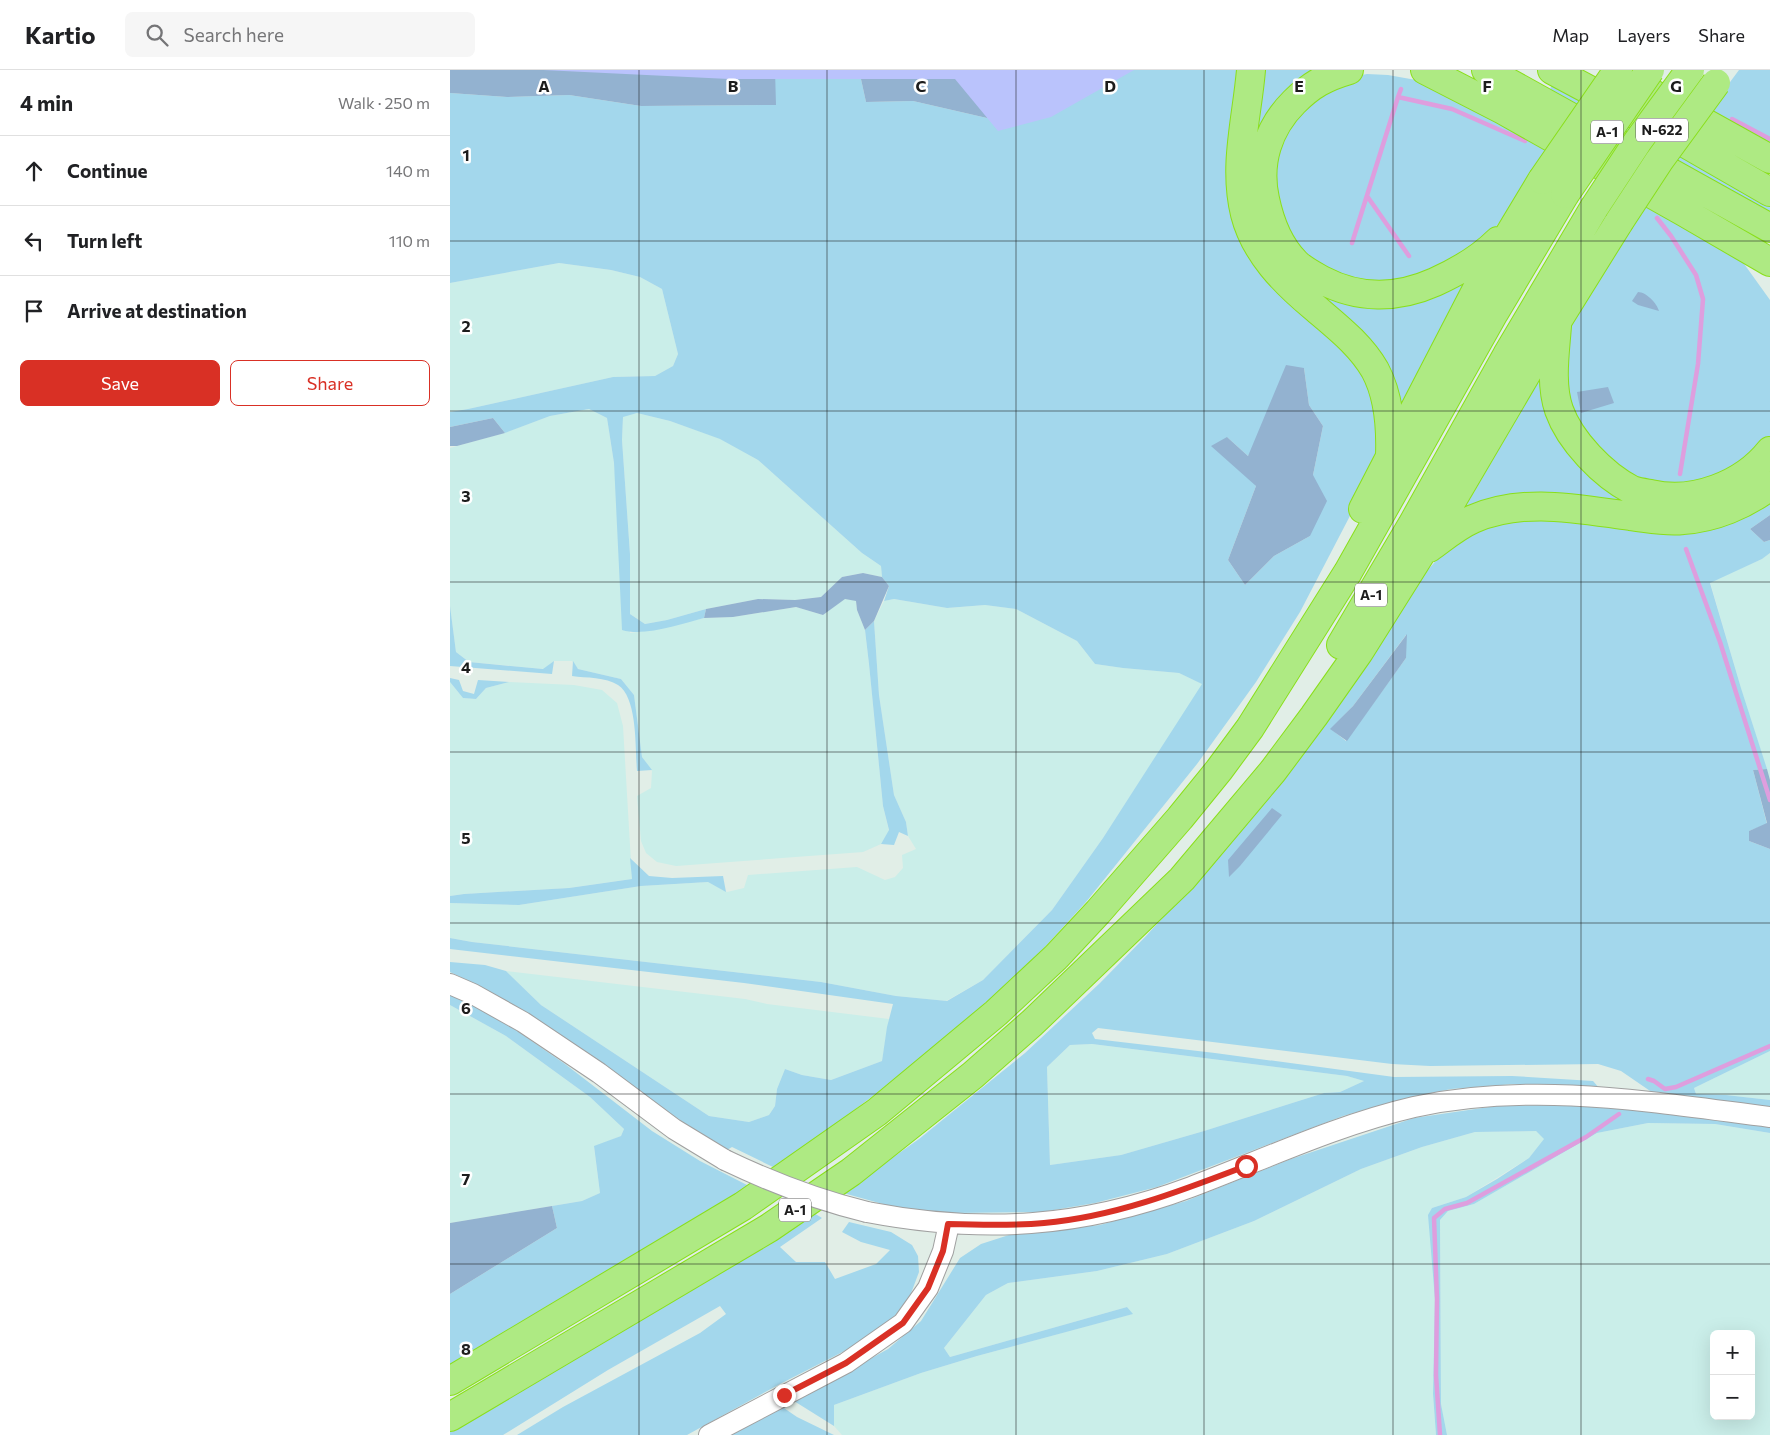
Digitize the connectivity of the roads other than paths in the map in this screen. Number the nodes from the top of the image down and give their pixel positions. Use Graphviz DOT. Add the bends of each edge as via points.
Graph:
graph roads {
  1 [pos="1251,70"];
  2 [pos="1349,70"];
  3 [pos="1424,70"];
  4 [pos="1486,70"];
  5 [pos="1552,70"];
  6 [pos="1610,70"];
  7 [pos="1618,70"];
  8 [pos="1650,70"];
  9 [pos="1690,70"];
  10 [pos="1721,77"];
  11 [pos="1770,159"];
  12 [pos="1770,192"];
  13 [pos="1515,224"];
  14 [pos="1770,228"];
  15 [pos="1759,256"];
  16 [pos="1770,280"];
  17 [pos="1558,320"];
  18 [pos="1770,451"];
  19 [pos="1390,457"];
  20 [pos="1770,486"];
  21 [pos="1420,556"];
  22 [pos="1250,728"];
  23 [pos="1104,953"];
  24 [pos="450,984"];
  25 [pos="1770,1117"];
  26 [pos="948,1224"];
  27 [pos="450,1381"];
  28 [pos="450,1417"];
  29 [pos="709,1435"];
  1 -- 19 [label="highway" via="1240,157 1240,187 1251,231 1275,269 1359,347 1375,370 1384,392 1391,431"];
  2 -- 13 [label="highway" via="1333,74 1310,87 1275,126 1266,146 1261,169 1269,218 1279,240 1296,263 1335,287 1364,294 1405,292 1450,275 1493,246"];
  3 -- 15 [label="highway" via="1511,115"];
  4 -- 14 [label="highway, N-622"];
  5 -- 12 [label="highway, N-622"];
  6 -- 11 [label="highway"];
  7 -- 13 [label="highway, bridge"];
  8 -- 22 [label="highway, A-1, bridge" via="1565,194 1348,572"];
  9 -- 23 [label="highway, A-1, bridge" via="1594,208 1306,701 1213,828"];
  10 -- 17 [label="highway, bridge" via="1659,161"];
  13 -- 19 [label="highway" via="1477,289"];
  15 -- 16 [label="highway"];
  17 -- 18 [label="highway" via="1554,355 1558,408 1569,432 1585,453 1633,490 1659,496 1690,495 1721,487 1740,478"];
  17 -- 21 [label="highway"];
  19 -- 22 [label="highway"];
  20 -- 21 [label="highway" via="1729,509 1706,517 1682,520 1551,506 1500,510 1451,531"];
  21 -- 23 [label="highway" via="1359,652 1273,771 1182,879"];
  22 -- 27 [label="highway, A-1" via="1136,871 1056,957 996,1013 877,1112 743,1206"];
  23 -- 28 [label="highway, A-1" via="973,1075 851,1172 769,1228"];
  24 -- 26 [label="street, bridge" via="523,1022 725,1160 825,1201 907,1220"];
  25 -- 26 [label="street" via="1600,1096 1514,1094 1463,1098 1363,1121 1190,1187 1092,1216 1045,1223"];
  26 -- 29 [label="street" via="943,1251 928,1288 903,1323 846,1363"];
}
